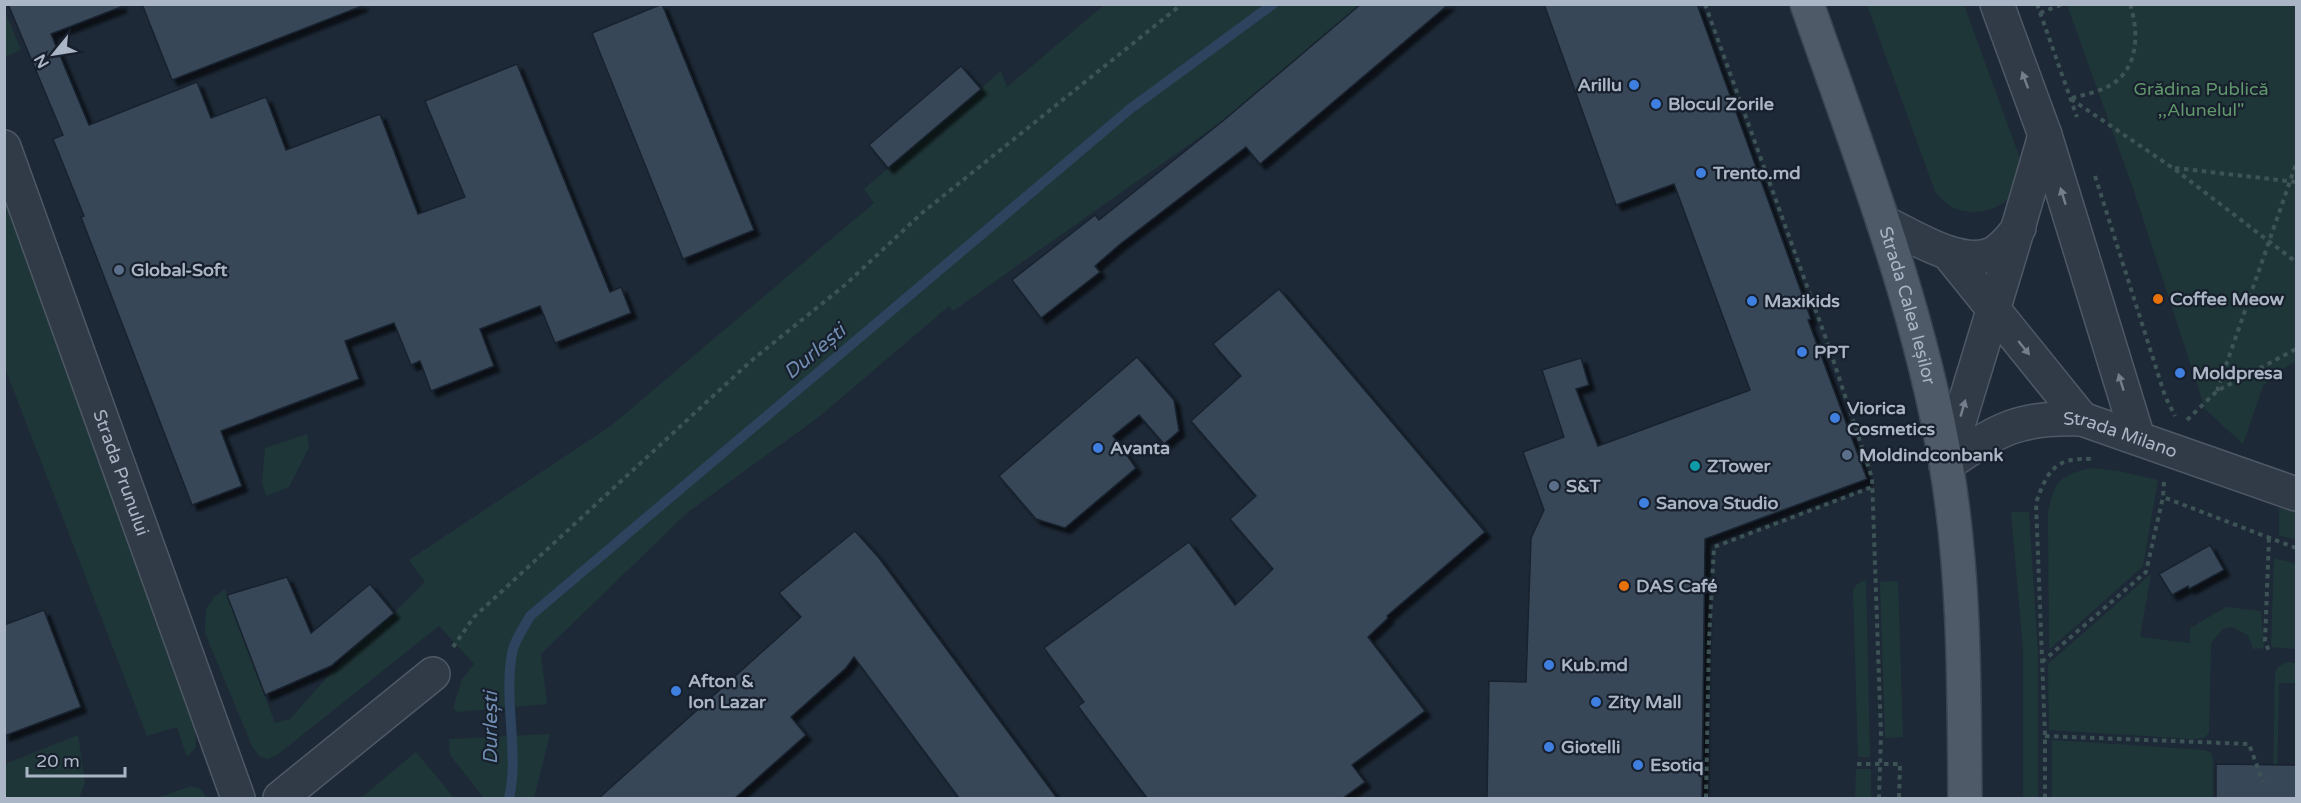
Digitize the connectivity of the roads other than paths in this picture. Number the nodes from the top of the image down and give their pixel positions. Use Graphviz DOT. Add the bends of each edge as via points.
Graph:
graph roads {
  1 [pos="1807,4"];
  2 [pos="1997,4"];
  3 [pos="2044,135"];
  4 [pos="4,147"];
  5 [pos="1883,222"];
  6 [pos="2019,228"];
  7 [pos="1948,253"];
  8 [pos="1992,309"];
  9 [pos="2082,419"];
  10 [pos="2138,438"];
  11 [pos="1946,465"];
  12 [pos="2296,494"];
  13 [pos="433,674"];
  14 [pos="238,798"];
  15 [pos="280,798"];
  16 [pos="1965,798"];
  1 -- 5 [label="main road, Strada Calea Ieșilor"];
  3 -- 2 [label="street, one-way"];
  3 -- 6 [label="street"];
  10 -- 3 [label="street, one-way"];
  4 -- 14 [label="street, Strada Prunului"];
  5 -- 7 [label="street"];
  5 -- 11 [label="main road, Strada Calea Ieșilor" via="1915,327"];
  6 -- 7 [label="street" via="1993,253 1981,257"];
  6 -- 8 [label="street"];
  7 -- 8 [label="street"];
  8 -- 9 [label="street, one-way"];
  11 -- 8 [label="street, one-way"];
  9 -- 10 [label="street, Strada Milano"];
  9 -- 11 [label="street, Strada Milano" via="2052,418 2010,426"];
  10 -- 12 [label="street, Strada Milano"];
  11 -- 16 [label="main road, Strada Calea Ieșilor" via="1959,580"];
  13 -- 15 [label="street"];
}
